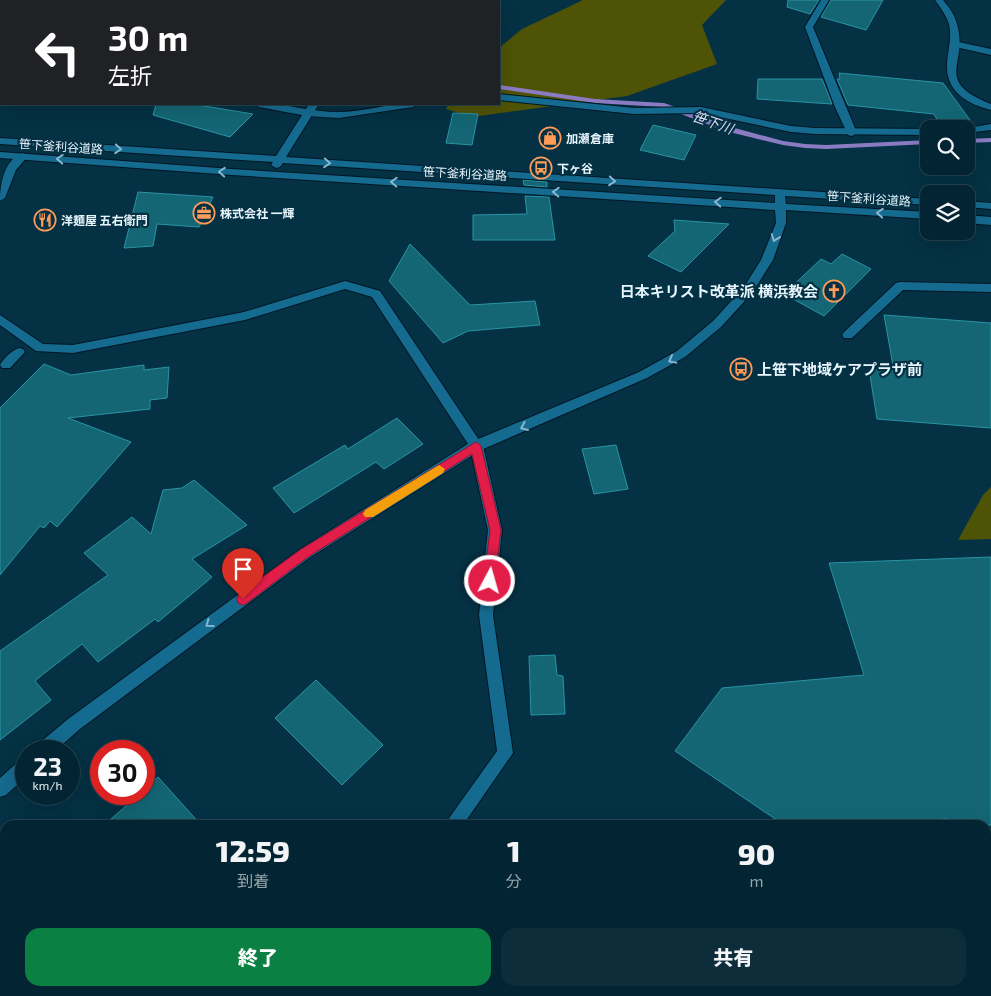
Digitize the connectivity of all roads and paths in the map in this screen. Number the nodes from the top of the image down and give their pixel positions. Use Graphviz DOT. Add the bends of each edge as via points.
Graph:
graph roads {
  1 [pos="824,0"];
  2 [pos="940,0"];
  3 [pos="954,44"];
  4 [pos="991,52"];
  5 [pos="500,97"];
  6 [pos="265,105"];
  7 [pos="313,105"];
  8 [pos="407,105"];
  9 [pos="991,107"];
  10 [pos="307,112"];
  11 [pos="991,127"];
  12 [pos="975,129"];
  13 [pos="920,132"];
  14 [pos="852,133"];
  15 [pos="0,141"];
  16 [pos="0,155"];
  17 [pos="23,156"];
  18 [pos="279,159"];
  19 [pos="270,175"];
  20 [pos="780,191"];
  21 [pos="0,198"];
  22 [pos="920,201"];
  23 [pos="975,205"];
  24 [pos="780,206"];
  25 [pos="991,206"];
  26 [pos="920,215"];
  27 [pos="975,220"];
  28 [pos="991,221"];
  29 [pos="991,288"];
  30 [pos="0,319"];
  31 [pos="848,335"];
  32 [pos="18,352"];
  33 [pos="6,365"];
  34 [pos="476,446"];
  35 [pos="56,740"];
  36 [pos="15,776"];
  37 [pos="0,789"];
  38 [pos="457,820"];
  1 -- 14 [label="street" via="809,27"];
  2 -- 3 [label="street" via="953,23"];
  3 -- 4 [label="street"];
  3 -- 9 [label="street" via="950,70 956,89"];
  5 -- 14 [label="street" via="649,112 701,110 791,129"];
  6 -- 10 [label="street"];
  7 -- 10 [label="street"];
  8 -- 10 [label="street" via="339,116"];
  10 -- 18 [label="street"];
  11 -- 12 [label="street"];
  13 -- 14 [label="street"];
  15 -- 18 [label="street, 笹下釜利谷道路, one-way"];
  16 -- 17 [label="street, 笹下釜利谷道路"];
  19 -- 17 [label="street, 笹下釜利谷道路, one-way"];
  17 -- 21 [label="street" via="11,169"];
  18 -- 19 [label="street"];
  18 -- 20 [label="street, 笹下釜利谷道路, one-way"];
  24 -- 19 [label="street, 笹下釜利谷道路, one-way"];
  20 -- 22 [label="street, 笹下釜利谷道路"];
  20 -- 24 [label="street"];
  23 -- 25 [label="street"];
  26 -- 24 [label="street, 笹下釜利谷道路, one-way"];
  24 -- 34 [label="street, one-way" via="780,223 767,260 748,290 717,324 681,354 643,375"];
  27 -- 28 [label="street"];
  29 -- 31 [label="street" via="900,286"];
  30 -- 34 [label="street" via="40,348 72,349 245,316 345,285 376,294"];
  32 -- 33 [label="street"];
  34 -- 35 [label="street, one-way" via="304,554"];
  34 -- 38 [label="street" via="495,530 486,615 505,753"];
  36 -- 37 [label="street"];
}
